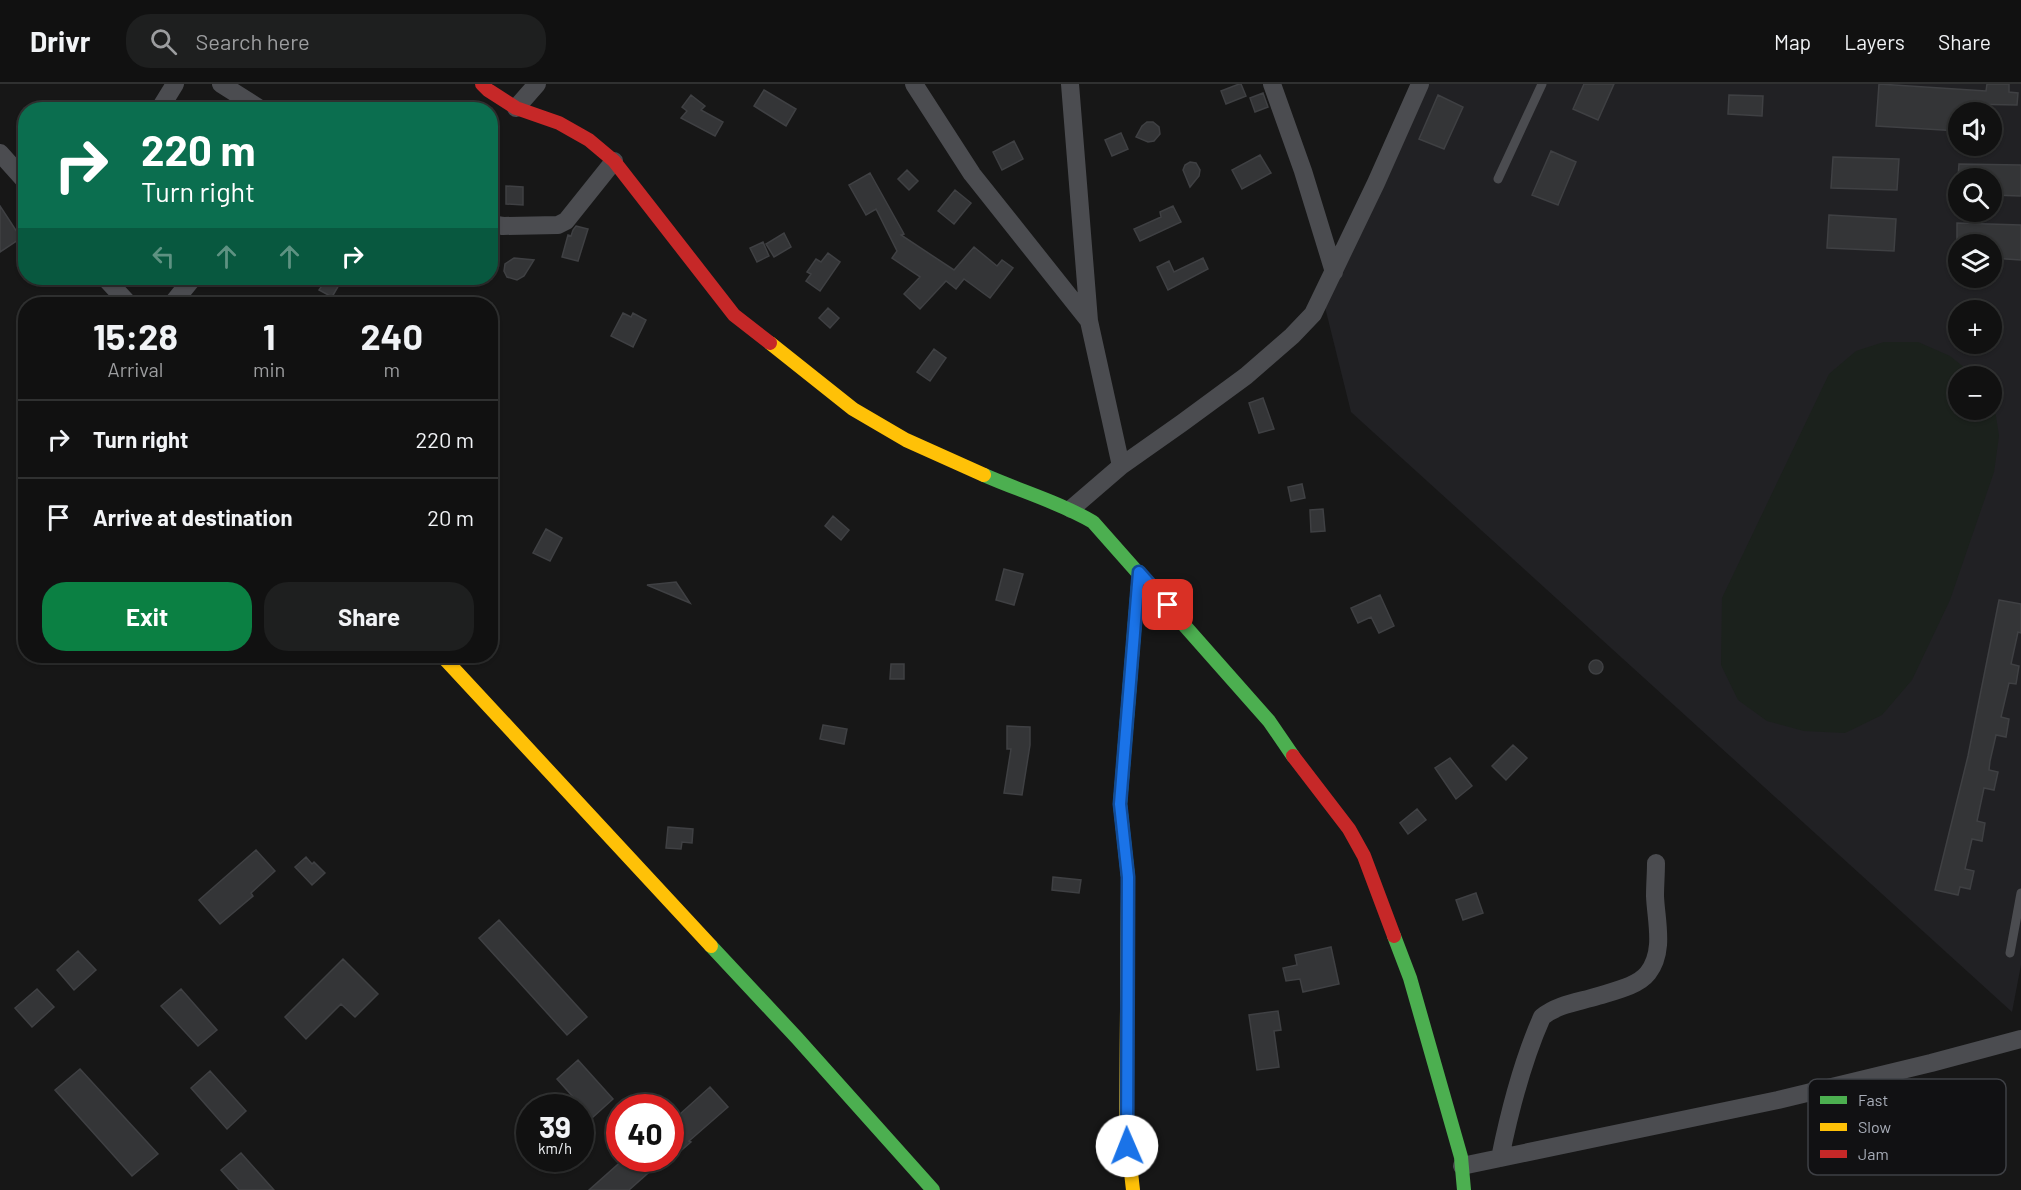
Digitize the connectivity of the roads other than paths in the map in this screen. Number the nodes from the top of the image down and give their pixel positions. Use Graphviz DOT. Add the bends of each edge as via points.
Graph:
graph roads {
  1 [pos="175,84"];
  2 [pos="221,84"];
  3 [pos="482,84"];
  4 [pos="537,84"];
  5 [pos="914,84"];
  6 [pos="1070,84"];
  7 [pos="1272,84"];
  8 [pos="1420,84"];
  9 [pos="1542,84"];
  10 [pos="164,102"];
  11 [pos="249,102"];
  12 [pos="516,108"];
  13 [pos="0,153"];
  14 [pos="614,161"];
  15 [pos="18,173"];
  16 [pos="1498,178"];
  17 [pos="498,225"];
  18 [pos="1334,272"];
  19 [pos="111,285"];
  20 [pos="187,285"];
  21 [pos="123,297"];
  22 [pos="178,297"];
  23 [pos="1089,321"];
  24 [pos="1121,466"];
  25 [pos="1071,509"];
  26 [pos="1139,572"];
  27 [pos="448,663"];
  28 [pos="1656,863"];
  29 [pos="2021,893"];
  30 [pos="2010,953"];
  31 [pos="2021,1039"];
  32 [pos="1865,1079"];
  33 [pos="1808,1093"];
  34 [pos="1500,1158"];
  35 [pos="1462,1166"];
  36 [pos="933,1190"];
  37 [pos="1132,1190"];
  38 [pos="1464,1190"];
  1 -- 10 [label="street"];
  2 -- 11 [label="street"];
  3 -- 12 [label="street"];
  4 -- 12 [label="street"];
  5 -- 23 [label="street" via="972,174"];
  6 -- 23 [label="street"];
  7 -- 18 [label="street" via="1304,171"];
  8 -- 18 [label="street"];
  9 -- 16 [label="lane"];
  12 -- 14 [label="street" via="559,123 589,140"];
  13 -- 15 [label="street"];
  14 -- 17 [label="street" via="566,222"];
  14 -- 25 [label="street" via="734,315 853,409 906,440 1017,490"];
  18 -- 24 [label="street" via="1313,314 1285,343"];
  19 -- 21 [label="street"];
  20 -- 22 [label="street"];
  23 -- 24 [label="street"];
  24 -- 25 [label="street"];
  25 -- 26 [label="street" via="1093,522"];
  26 -- 35 [label="street" via="1269,721 1334,808 1364,856 1410,978"];
  26 -- 37 [label="street" via="1120,804 1128,877 1126,1128"];
  27 -- 36 [label="street"];
  28 -- 34 [label="street" via="1659,944 1648,973 1636,983 1549,1011 1542,1017 1522,1068"];
  29 -- 30 [label="lane"];
  31 -- 32 [label="street"];
  33 -- 34 [label="street"];
  34 -- 35 [label="street"];
  35 -- 38 [label="street"];
}
